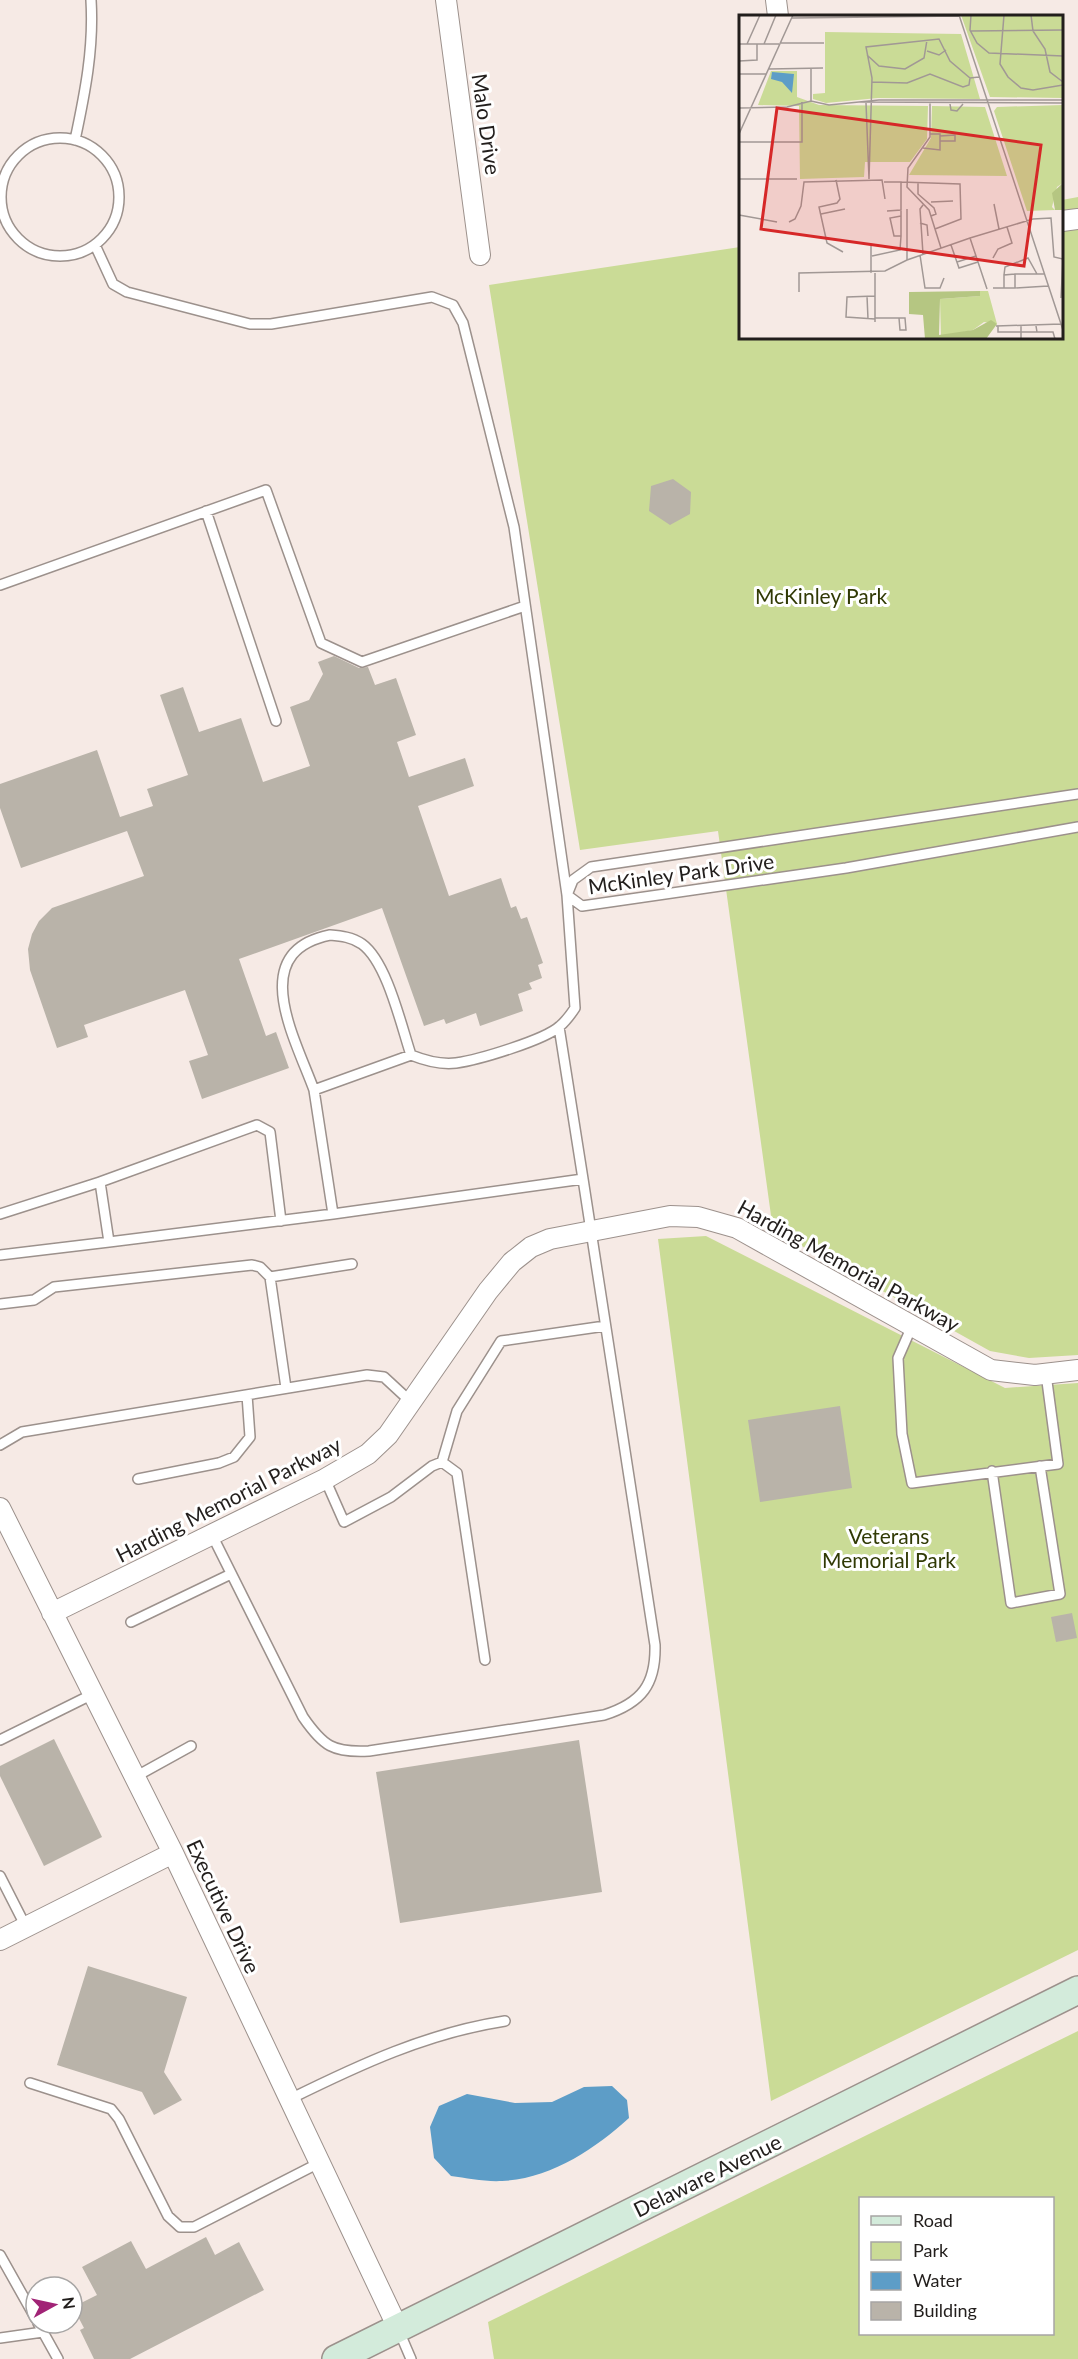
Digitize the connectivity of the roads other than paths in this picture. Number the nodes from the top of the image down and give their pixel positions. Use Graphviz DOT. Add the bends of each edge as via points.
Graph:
graph roads {
  1 [pos="91,0"];
  2 [pos="446,0"];
  3 [pos="776,0"];
  4 [pos="778,15"];
  5 [pos="75,140"];
  6 [pos="1078,219"];
  7 [pos="1063,221"];
  8 [pos="95,245"];
  9 [pos="480,255"];
  10 [pos="206,511"];
  11 [pos="0,585"];
  12 [pos="525,606"];
  13 [pos="276,721"];
  14 [pos="1078,794"];
  15 [pos="1078,827"];
  16 [pos="567,895"];
  17 [pos="559,1028"];
  18 [pos="411,1055"];
  19 [pos="314,1089"];
  20 [pos="583,1179"];
  21 [pos="100,1182"];
  22 [pos="0,1214"];
  23 [pos="333,1214"];
  24 [pos="281,1221"];
  25 [pos="590,1231"];
  26 [pos="109,1242"];
  27 [pos="0,1255"];
  28 [pos="352,1264"];
  29 [pos="270,1277"];
  30 [pos="0,1304"];
  31 [pos="605,1326"];
  32 [pos="912,1326"];
  33 [pos="1078,1370"];
  34 [pos="1046,1374"];
  35 [pos="286,1388"];
  36 [pos="247,1395"];
  37 [pos="411,1402"];
  38 [pos="0,1445"];
  39 [pos="442,1462"];
  40 [pos="1040,1466"];
  41 [pos="992,1471"];
  42 [pos="138,1479"];
  43 [pos="325,1479"];
  44 [pos="0,1508"];
  45 [pos="212,1535"];
  46 [pos="231,1574"];
  47 [pos="52,1613"];
  48 [pos="131,1622"];
  49 [pos="485,1660"];
  50 [pos="93,1694"];
  51 [pos="0,1740"];
  52 [pos="191,1746"];
  53 [pos="135,1777"];
  54 [pos="173,1853"];
  55 [pos="0,1876"];
  56 [pos="26,1928"];
  57 [pos="0,1940"];
  58 [pos="1078,1990"];
  59 [pos="505,2021"];
  60 [pos="30,2084"];
  61 [pos="290,2099"];
  62 [pos="320,2163"];
  63 [pos="0,2255"];
  64 [pos="24,2298"];
  65 [pos="398,2328"];
  66 [pos="24,2330"];
  67 [pos="45,2335"];
  68 [pos="0,2338"];
  69 [pos="58,2359"];
  70 [pos="336,2359"];
  71 [pos="411,2359"];
  1 -- 5 [label="lane" via="92,44"];
  2 -- 9 [label="street, Malo Drive"];
  3 -- 4 [label="street"];
  5 -- 8 [label="lane" via="103,157 118,186 115,219"];
  5 -- 8 [label="lane" via="56,138 37,143 20,154 8,169 1,188 2,208 9,227 21,242 38,253 77,254"];
  6 -- 7 [label="street"];
  8 -- 12 [label="lane" via="113,284 127,292 250,324 271,324 432,297 453,305 464,323 514,527"];
  10 -- 11 [label="lane"];
  10 -- 12 [label="lane" via="266,489 321,644 362,662"];
  10 -- 13 [label="lane"];
  12 -- 16 [label="lane"];
  14 -- 16 [label="lane, McKinley Park Drive" via="591,867 573,880"];
  15 -- 16 [label="lane, McKinley Park Drive" via="846,868 582,906"];
  16 -- 17 [label="lane" via="575,1008"];
  17 -- 18 [label="lane" via="456,1063 430,1062"];
  17 -- 20 [label="lane"];
  18 -- 19 [label="lane"];
  18 -- 19 [label="lane" via="374,955 347,937 314,938 289,958 281,990"];
  19 -- 23 [label="lane"];
  20 -- 23 [label="lane"];
  20 -- 25 [label="lane"];
  21 -- 22 [label="lane"];
  21 -- 24 [label="lane" via="257,1125 270,1132"];
  21 -- 26 [label="lane"];
  23 -- 24 [label="lane"];
  24 -- 26 [label="lane"];
  25 -- 31 [label="lane"];
  25 -- 32 [label="street, Harding Memorial Parkway" via="670,1216 716,1221 737,1228"];
  25 -- 37 [label="street, Harding Memorial Parkway" via="531,1246 512,1262"];
  26 -- 27 [label="lane"];
  28 -- 29 [label="lane"];
  29 -- 30 [label="lane" via="252,1265 54,1287 34,1300"];
  29 -- 35 [label="lane"];
  31 -- 39 [label="lane" via="501,1341 457,1411"];
  31 -- 46 [label="lane" via="656,1664 650,1682 623,1709 347,1752 330,1747 316,1736 303,1717"];
  32 -- 34 [label="street, Harding Memorial Parkway" via="991,1370"];
  32 -- 41 [label="lane" via="898,1358 902,1434 912,1483"];
  33 -- 34 [label="street, Harding Memorial Parkway"];
  34 -- 40 [label="lane" via="1058,1464"];
  35 -- 36 [label="lane"];
  35 -- 37 [label="lane" via="367,1375 384,1377"];
  36 -- 38 [label="lane" via="22,1432"];
  36 -- 42 [label="lane" via="250,1437 234,1457"];
  37 -- 43 [label="street, Harding Memorial Parkway" via="388,1435 368,1454"];
  39 -- 43 [label="lane" via="391,1497 344,1522"];
  39 -- 49 [label="lane" via="457,1473"];
  40 -- 41 [label="lane"];
  40 -- 41 [label="lane" via="1060,1593 1011,1603"];
  43 -- 45 [label="street, Harding Memorial Parkway"];
  44 -- 47 [label="street, Executive Drive"];
  45 -- 46 [label="lane"];
  45 -- 47 [label="street, Harding Memorial Parkway"];
  46 -- 48 [label="lane"];
  47 -- 50 [label="street, Executive Drive"];
  50 -- 51 [label="lane"];
  50 -- 53 [label="street, Executive Drive"];
  52 -- 53 [label="lane"];
  53 -- 54 [label="street, Executive Drive"];
  54 -- 56 [label="street"];
  54 -- 61 [label="street, Executive Drive"];
  55 -- 56 [label="lane"];
  56 -- 57 [label="street"];
  58 -- 65 [label="main road, Delaware Avenue"];
  59 -- 61 [label="lane" via="477,2025 381,2055"];
  60 -- 62 [label="lane" via="111,2109 168,2216 180,2227 194,2227"];
  61 -- 62 [label="street, Executive Drive"];
  62 -- 65 [label="street, Executive Drive"];
  63 -- 64 [label="lane"];
  65 -- 70 [label="main road, Delaware Avenue"];
  65 -- 71 [label="lane"];
  66 -- 68 [label="lane"];
  67 -- 69 [label="lane"];
}
